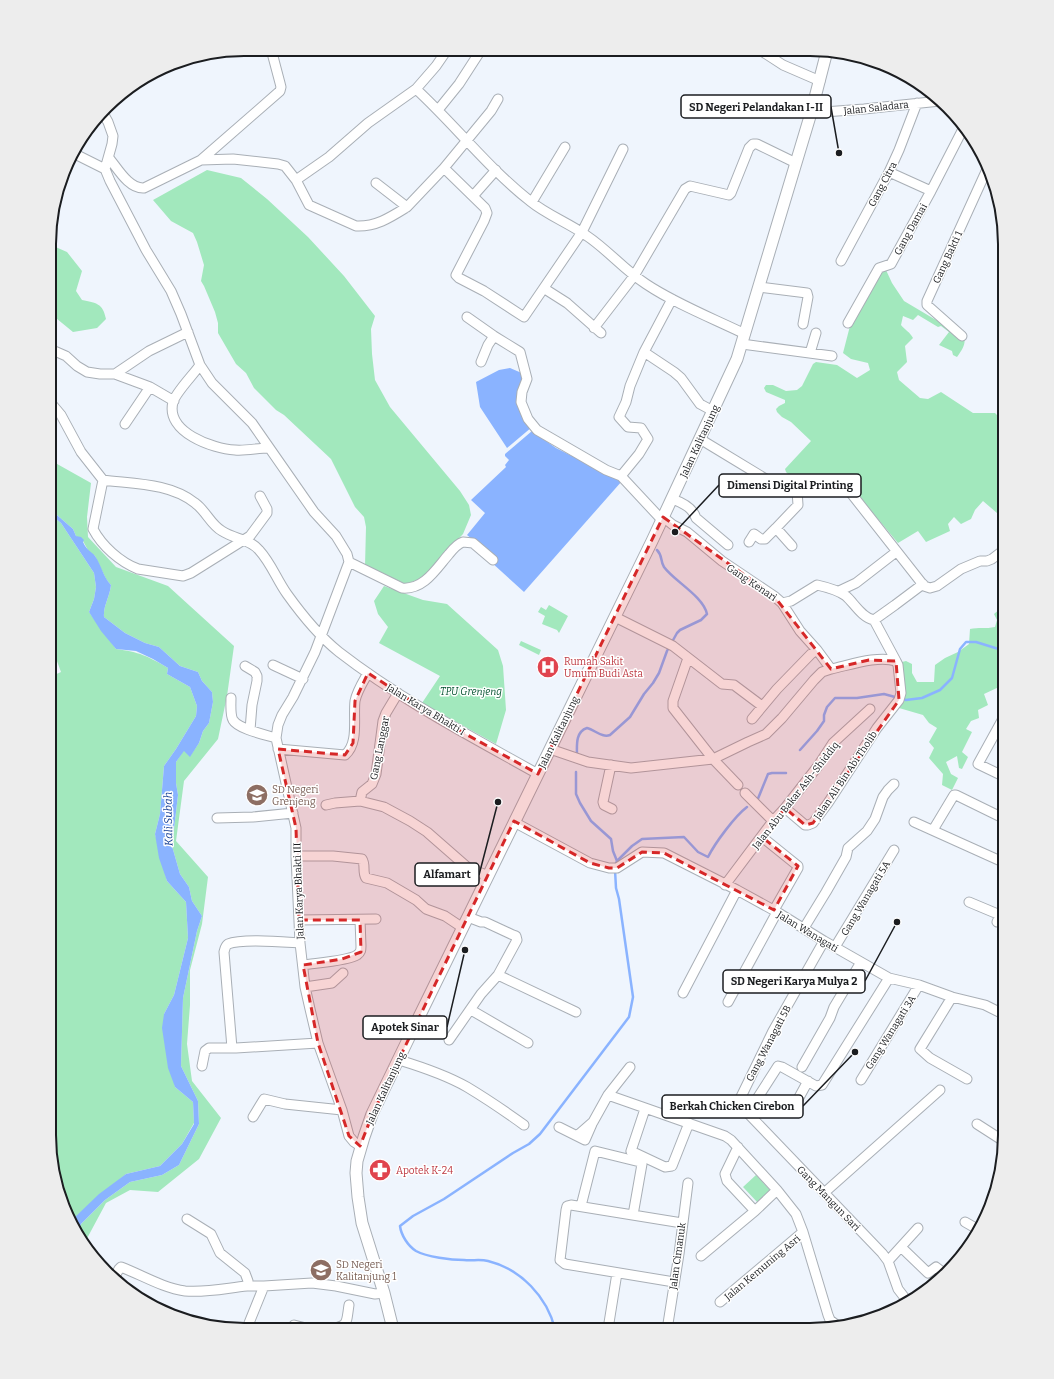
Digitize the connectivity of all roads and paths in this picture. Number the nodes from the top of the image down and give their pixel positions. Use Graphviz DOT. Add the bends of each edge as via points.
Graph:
graph roads {
  1 [pos="273,56"];
  2 [pos="443,56"];
  3 [pos="477,56"];
  4 [pos="770,56"];
  5 [pos="825,56"];
  6 [pos="815,79"];
  7 [pos="416,89"];
  8 [pos="498,99"];
  9 [pos="930,100"];
  10 [pos="917,103"];
  11 [pos="438,110"];
  12 [pos="811,113"];
  13 [pos="105,117"];
  14 [pos="961,133"];
  15 [pos="467,141"];
  16 [pos="565,147"];
  17 [pos="623,149"];
  18 [pos="78,156"];
  19 [pos="109,158"];
  20 [pos="201,160"];
  21 [pos="789,160"];
  22 [pos="444,168"];
  23 [pos="105,169"];
  24 [pos="496,170"];
  25 [pos="889,172"];
  26 [pos="985,174"];
  27 [pos="296,180"];
  28 [pos="376,183"];
  29 [pos="931,191"];
  30 [pos="473,196"];
  31 [pos="532,202"];
  32 [pos="407,207"];
  33 [pos="582,232"];
  34 [pos="841,261"];
  35 [pos="634,276"];
  36 [pos="759,287"];
  37 [pos="545,289"];
  38 [pos="672,299"];
  39 [pos="467,317"];
  40 [pos="848,323"];
  41 [pos="803,324"];
  42 [pos="188,332"];
  43 [pos="816,333"];
  44 [pos="494,336"];
  45 [pos="962,336"];
  46 [pos="744,339"];
  47 [pos="56,351"];
  48 [pos="644,352"];
  49 [pos="810,353"];
  50 [pos="832,356"];
  51 [pos="481,362"];
  52 [pos="200,365"];
  53 [pos="115,374"];
  54 [pos="150,387"];
  55 [pos="174,401"];
  56 [pos="56,409"];
  57 [pos="713,411"];
  58 [pos="124,424"];
  59 [pos="700,439"];
  60 [pos="269,448"];
  61 [pos="621,476"];
  62 [pos="103,480"];
  63 [pos="797,491"];
  64 [pos="260,496"];
  65 [pos="672,498"];
  66 [pos="663,519"];
  67 [pos="776,528"];
  68 [pos="243,541"];
  69 [pos="749,542"];
  70 [pos="728,545"];
  71 [pos="792,546"];
  72 [pos="896,552"];
  73 [pos="998,554"];
  74 [pos="493,560"];
  75 [pos="349,562"];
  76 [pos="923,584"];
  77 [pos="839,591"];
  78 [pos="782,603"];
  79 [pos="615,617"];
  80 [pos="874,620"];
  81 [pos="320,635"];
  82 [pos="817,650"];
  83 [pos="688,658"];
  84 [pos="896,661"];
  85 [pos="273,665"];
  86 [pos="245,666"];
  87 [pos="831,669"];
  88 [pos="368,673"];
  89 [pos="303,679"];
  90 [pos="398,694"];
  91 [pos="231,698"];
  92 [pos="762,706"];
  93 [pos="870,709"];
  94 [pos="752,719"];
  95 [pos="998,726"];
  96 [pos="250,730"];
  97 [pos="276,738"];
  98 [pos="278,749"];
  99 [pos="550,749"];
  100 [pos="712,759"];
  101 [pos="611,765"];
  102 [pos="538,774"];
  103 [pos="998,774"];
  104 [pos="894,784"];
  105 [pos="738,785"];
  106 [pos="745,793"];
  107 [pos="360,801"];
  108 [pos="326,805"];
  109 [pos="612,808"];
  110 [pos="785,808"];
  111 [pos="293,813"];
  112 [pos="998,817"];
  113 [pos="217,818"];
  114 [pos="773,821"];
  115 [pos="514,822"];
  116 [pos="914,822"];
  117 [pos="933,830"];
  118 [pos="762,837"];
  119 [pos="894,850"];
  120 [pos="296,856"];
  121 [pos="998,860"];
  122 [pos="488,876"];
  123 [pos="725,885"];
  124 [pos="737,890"];
  125 [pos="969,902"];
  126 [pos="775,911"];
  127 [pos="468,917"];
  128 [pos="998,917"];
  129 [pos="299,920"];
  130 [pos="360,920"];
  131 [pos="376,920"];
  132 [pos="463,928"];
  133 [pos="804,928"];
  134 [pos="824,941"];
  135 [pos="300,943"];
  136 [pos="835,947"];
  137 [pos="861,962"];
  138 [pos="303,965"];
  139 [pos="343,973"];
  140 [pos="498,975"];
  141 [pos="889,978"];
  142 [pos="919,985"];
  143 [pos="305,987"];
  144 [pos="684,993"];
  145 [pos="952,997"];
  146 [pos="728,1002"];
  147 [pos="471,1010"];
  148 [pos="998,1011"];
  149 [pos="576,1012"];
  150 [pos="449,1040"];
  151 [pos="318,1043"];
  152 [pos="528,1043"];
  153 [pos="232,1048"];
  154 [pos="398,1060"];
  155 [pos="202,1066"];
  156 [pos="630,1067"];
  157 [pos="802,1068"];
  158 [pos="967,1079"];
  159 [pos="860,1080"];
  160 [pos="808,1081"];
  161 [pos="940,1090"];
  162 [pos="608,1095"];
  163 [pos="738,1103"];
  164 [pos="796,1103"];
  165 [pos="753,1105"];
  166 [pos="645,1109"];
  167 [pos="342,1110"];
  168 [pos="253,1117"];
  169 [pos="689,1123"];
  170 [pos="977,1124"];
  171 [pos="524,1125"];
  172 [pos="559,1127"];
  173 [pos="998,1138"];
  174 [pos="360,1146"];
  175 [pos="738,1147"];
  176 [pos="688,1183"];
  177 [pos="777,1190"];
  178 [pos="824,1193"];
  179 [pos="581,1206"];
  180 [pos="755,1210"];
  181 [pos="633,1215"];
  182 [pos="187,1219"];
  183 [pos="965,1222"];
  184 [pos="682,1223"];
  185 [pos="974,1227"];
  186 [pos="918,1228"];
  187 [pos="803,1232"];
  188 [pos="901,1247"];
  189 [pos="701,1256"];
  190 [pos="888,1261"];
  191 [pos="940,1270"];
  192 [pos="117,1273"];
  193 [pos="617,1273"];
  194 [pos="674,1282"];
  195 [pos="248,1286"];
  196 [pos="264,1286"];
  197 [pos="384,1293"];
  198 [pos="905,1298"];
  199 [pos="720,1302"];
  200 [pos="349,1305"];
  201 [pos="832,1321"];
  202 [pos="249,1323"];
  203 [pos="346,1323"];
  204 [pos="392,1323"];
  205 [pos="609,1323"];
  206 [pos="668,1323"];
  1 -- 20 [label="street" via="280,91"];
  2 -- 7 [label="street"];
  3 -- 11 [label="street"];
  4 -- 6 [label="street" via="798,73"];
  5 -- 6 [label="main road, Jalan Kalitanjung"];
  6 -- 12 [label="main road, Jalan Kalitanjung"];
  7 -- 11 [label="street"];
  7 -- 27 [label="street"];
  8 -- 15 [label="street"];
  9 -- 10 [label="street, Jalan Saladara"];
  10 -- 12 [label="street, Jalan Saladara"];
  10 -- 25 [label="street, Gang Citra"];
  11 -- 15 [label="street"];
  12 -- 21 [label="main road, Jalan Kalitanjung"];
  13 -- 19 [label="street" via="113,136"];
  14 -- 29 [label="street, Gang Damai"];
  15 -- 22 [label="street"];
  15 -- 24 [label="street"];
  16 -- 31 [label="street"];
  17 -- 33 [label="street"];
  18 -- 23 [label="street"];
  19 -- 20 [label="street" via="132,184 140,188"];
  19 -- 23 [label="street"];
  20 -- 27 [label="street" via="233,159 281,165"];
  21 -- 35 [label="street" via="753,144 729,195 687,187"];
  21 -- 36 [label="main road, Jalan Kalitanjung"];
  22 -- 30 [label="street"];
  22 -- 32 [label="street"];
  23 -- 42 [label="street" via="146,250 171,291"];
  24 -- 30 [label="street"];
  24 -- 31 [label="street"];
  25 -- 29 [label="street"];
  25 -- 34 [label="street, Gang Citra"];
  26 -- 45 [label="street, Gang Bakti 1" via="927,301 927,305"];
  27 -- 32 [label="street" via="309,205 356,226 376,224"];
  28 -- 32 [label="street"];
  29 -- 40 [label="street, Gang Damai" via="891,264 879,268"];
  30 -- 37 [label="street" via="487,212 456,275 524,317"];
  31 -- 33 [label="street"];
  33 -- 35 [label="street"];
  33 -- 37 [label="street"];
  35 -- 37 [label="street" via="597,331 567,303"];
  35 -- 38 [label="street"];
  36 -- 41 [label="street" via="807,293"];
  36 -- 46 [label="main road, Jalan Kalitanjung"];
  38 -- 46 [label="street"];
  38 -- 48 [label="street"];
  39 -- 44 [label="street"];
  42 -- 52 [label="street"];
  42 -- 53 [label="street" via="149,351"];
  43 -- 49 [label="street"];
  44 -- 51 [label="street"];
  44 -- 61 [label="street" via="520,352 527,376 521,402 528,419 537,430"];
  46 -- 49 [label="street"];
  46 -- 57 [label="main road, Jalan Kalitanjung"];
  47 -- 53 [label="street" via="87,372"];
  48 -- 57 [label="street" via="674,372 700,404"];
  48 -- 61 [label="street" via="619,418 628,427 641,428 648,440"];
  49 -- 50 [label="street"];
  52 -- 55 [label="street"];
  52 -- 60 [label="street" via="212,382 252,423"];
  53 -- 54 [label="street"];
  54 -- 55 [label="street"];
  54 -- 58 [label="street"];
  55 -- 60 [label="street" via="174,417 188,435 236,450"];
  56 -- 62 [label="street" via="81,452"];
  57 -- 59 [label="main road, Jalan Kalitanjung"];
  59 -- 63 [label="street" via="784,490"];
  59 -- 65 [label="main road, Jalan Kalitanjung"];
  60 -- 75 [label="street" via="314,512 336,536"];
  61 -- 66 [label="street, Gang Kenari"];
  62 -- 68 [label="street, Jalan Karya Bhakti I" via="170,489 194,502 223,532"];
  62 -- 68 [label="street" via="93,529 102,542 132,567 183,576"];
  63 -- 67 [label="street" via="798,505"];
  63 -- 72 [label="street" via="821,483 843,483"];
  64 -- 68 [label="street" via="267,512 250,536"];
  65 -- 66 [label="main road, Jalan Kalitanjung"];
  65 -- 70 [label="street" via="688,507 695,513 696,518"];
  66 -- 78 [label="street, Gang Kenari" via="687,532 722,561"];
  66 -- 79 [label="main road, Jalan Kalitanjung"];
  67 -- 69 [label="street" via="765,539 754,534"];
  67 -- 71 [label="street"];
  68 -- 81 [label="street, Jalan Karya Bhakti I" via="253,544 260,550 286,593"];
  72 -- 76 [label="street"];
  72 -- 77 [label="street" via="856,583"];
  73 -- 76 [label="street" via="992,559 961,569 937,586 930,588"];
  74 -- 75 [label="street" via="473,543 463,542 455,547 425,582 409,588 402,588"];
  75 -- 81 [label="street, Jalan Karya Bhakti III"];
  76 -- 80 [label="street"];
  77 -- 78 [label="street, Gang Kenari" via="817,585 791,601"];
  77 -- 80 [label="street, Gang Kenari" via="866,617"];
  78 -- 82 [label="street" via="800,631"];
  79 -- 83 [label="street" via="670,645"];
  79 -- 99 [label="main road, Jalan Kalitanjung"];
  80 -- 84 [label="street"];
  81 -- 88 [label="street, Jalan Karya Bhakti I"];
  81 -- 89 [label="street, Jalan Karya Bhakti III"];
  82 -- 87 [label="street"];
  82 -- 92 [label="street"];
  83 -- 92 [label="street" via="722,684 734,685"];
  83 -- 100 [label="street" via="673,706"];
  84 -- 87 [label="street" via="869,660"];
  84 -- 110 [label="street, Jalan Ali Bin Abi Tholib" via="900,696 813,823 805,825"];
  85 -- 89 [label="street"];
  86 -- 96 [label="street" via="257,676"];
  87 -- 100 [label="street" via="822,672 814,680 766,734"];
  88 -- 90 [label="street, Jalan Karya Bhakti I"];
  88 -- 98 [label="street" via="355,700 353,743 349,752 345,755"];
  89 -- 97 [label="street, Jalan Karya Bhakti III" via="282,715"];
  90 -- 102 [label="street, Jalan Karya Bhakti I"];
  90 -- 107 [label="street, Gang Langgar" via="383,721 376,774 372,784 362,792"];
  91 -- 96 [label="street" via="233,721"];
  92 -- 94 [label="street"];
  93 -- 110 [label="street, Jalan Abu Bakar Ash-Shiddiq" via="833,743"];
  95 -- 103 [label="street" via="974,762"];
  96 -- 97 [label="street"];
  97 -- 98 [label="street, Jalan Karya Bhakti III"];
  98 -- 111 [label="street, Jalan Karya Bhakti III"];
  99 -- 101 [label="street" via="588,762"];
  99 -- 102 [label="main road, Jalan Kalitanjung"];
  100 -- 101 [label="street" via="631,768"];
  100 -- 105 [label="street"];
  101 -- 109 [label="street" via="602,802"];
  102 -- 115 [label="main road, Jalan Kalitanjung"];
  104 -- 133 [label="street" via="883,797 875,819 867,831 848,848 846,857"];
  106 -- 114 [label="street"];
  107 -- 108 [label="street"];
  107 -- 122 [label="street" via="384,807 410,821 427,832 467,867"];
  110 -- 114 [label="street, Jalan Abu Bakar Ash-Shiddiq"];
  111 -- 113 [label="street"];
  111 -- 120 [label="street, Jalan Karya Bhakti III"];
  112 -- 117 [label="street" via="954,795"];
  114 -- 118 [label="street, Jalan Abu Bakar Ash-Shiddiq"];
  115 -- 122 [label="main road, Jalan Kalitanjung"];
  115 -- 123 [label="street, Jalan Wanagati" via="590,863 613,868 642,852 664,853"];
  116 -- 117 [label="street"];
  117 -- 121 [label="street"];
  118 -- 123 [label="street, Jalan Abu Bakar Ash-Shiddiq"];
  118 -- 126 [label="street" via="798,866"];
  119 -- 136 [label="street, Gang Wanagati 5A"];
  120 -- 129 [label="street, Jalan Karya Bhakti III"];
  120 -- 132 [label="street" via="362,859 366,878 387,884 419,902 426,909 445,916"];
  122 -- 127 [label="main road, Jalan Kalitanjung"];
  123 -- 124 [label="street, Jalan Wanagati"];
  124 -- 126 [label="street, Jalan Wanagati"];
  124 -- 144 [label="street"];
  125 -- 128 [label="street"];
  126 -- 133 [label="street, Jalan Wanagati"];
  126 -- 146 [label="street"];
  127 -- 132 [label="main road, Jalan Kalitanjung"];
  127 -- 140 [label="street" via="485,922 517,938"];
  129 -- 130 [label="street"];
  129 -- 135 [label="street, Jalan Karya Bhakti III"];
  130 -- 131 [label="street"];
  130 -- 138 [label="street" via="362,946 359,953 342,959"];
  132 -- 154 [label="main road, Jalan Kalitanjung"];
  133 -- 134 [label="street, Jalan Wanagati"];
  134 -- 136 [label="street, Jalan Wanagati"];
  134 -- 163 [label="street, Gang Wanagati 5B" via="773,1031"];
  135 -- 138 [label="street, Jalan Karya Bhakti III"];
  135 -- 153 [label="street" via="254,941 234,943 225,947"];
  136 -- 137 [label="street, Jalan Wanagati"];
  137 -- 141 [label="street, Jalan Wanagati"];
  137 -- 157 [label="street"];
  138 -- 143 [label="street, Jalan Karya Bhakti III"];
  139 -- 143 [label="street" via="332,983"];
  140 -- 147 [label="street"];
  140 -- 149 [label="street"];
  141 -- 142 [label="street, Jalan Wanagati"];
  141 -- 160 [label="street" via="822,1085 816,1086"];
  142 -- 145 [label="street, Jalan Wanagati"];
  142 -- 159 [label="street, Gang Wanagati 3A"];
  143 -- 151 [label="street, Jalan Karya Bhakti III"];
  145 -- 148 [label="street, Jalan Wanagati"];
  145 -- 158 [label="street" via="920,1050"];
  147 -- 150 [label="street"];
  147 -- 152 [label="street"];
  151 -- 153 [label="street"];
  151 -- 167 [label="street, Jalan Karya Bhakti III"];
  153 -- 155 [label="street" via="207,1049"];
  154 -- 171 [label="street" via="419,1066 466,1087"];
  154 -- 174 [label="main road, Jalan Kalitanjung"];
  156 -- 162 [label="street"];
  160 -- 164 [label="street"];
  160 -- 165 [label="street" via="778,1066"];
  161 -- 178 [label="street"];
  162 -- 166 [label="street"];
  162 -- 172 [label="street" via="593,1122 577,1136"];
  163 -- 178 [label="street, Gang Mangun Sari"];
  166 -- 169 [label="street"];
  166 -- 169 [label="street" via="631,1151 665,1167 672,1166"];
  167 -- 168 [label="street" via="285,1104 264,1099"];
  167 -- 174 [label="street, Jalan Karya Bhakti III" via="349,1136"];
  169 -- 175 [label="street" via="725,1136"];
  170 -- 173 [label="street"];
  174 -- 197 [label="main road, Jalan Kalitanjung" via="356,1173 360,1210"];
  175 -- 177 [label="street"];
  175 -- 180 [label="street" via="725,1177"];
  176 -- 184 [label="street, Jalan Cimanuk"];
  177 -- 180 [label="street"];
  177 -- 187 [label="street" via="796,1214"];
  178 -- 190 [label="street, Gang Mangun Sari"];
  179 -- 181 [label="street"];
  179 -- 181 [label="street" via="594,1151 642,1164"];
  179 -- 193 [label="street" via="567,1206 560,1260 565,1264"];
  180 -- 189 [label="street"];
  181 -- 184 [label="street"];
  182 -- 195 [label="street" via="211,1234 220,1254 245,1273"];
  183 -- 185 [label="street"];
  184 -- 194 [label="street, Jalan Cimanuk"];
  186 -- 188 [label="street"];
  187 -- 199 [label="street, Jalan Kemuning Asri"];
  187 -- 201 [label="street"];
  188 -- 190 [label="street"];
  188 -- 191 [label="street" via="928,1273 936,1267"];
  190 -- 198 [label="street, Gang Mangun Sari" via="898,1289"];
  192 -- 195 [label="street" via="121,1267 147,1279 184,1290"];
  193 -- 194 [label="street"];
  193 -- 205 [label="street"];
  194 -- 206 [label="street, Jalan Cimanuk"];
  195 -- 196 [label="street"];
  196 -- 197 [label="street" via="312,1283 375,1294"];
  196 -- 202 [label="street"];
  197 -- 204 [label="main road, Jalan Kalitanjung"];
  200 -- 203 [label="street"];
}
